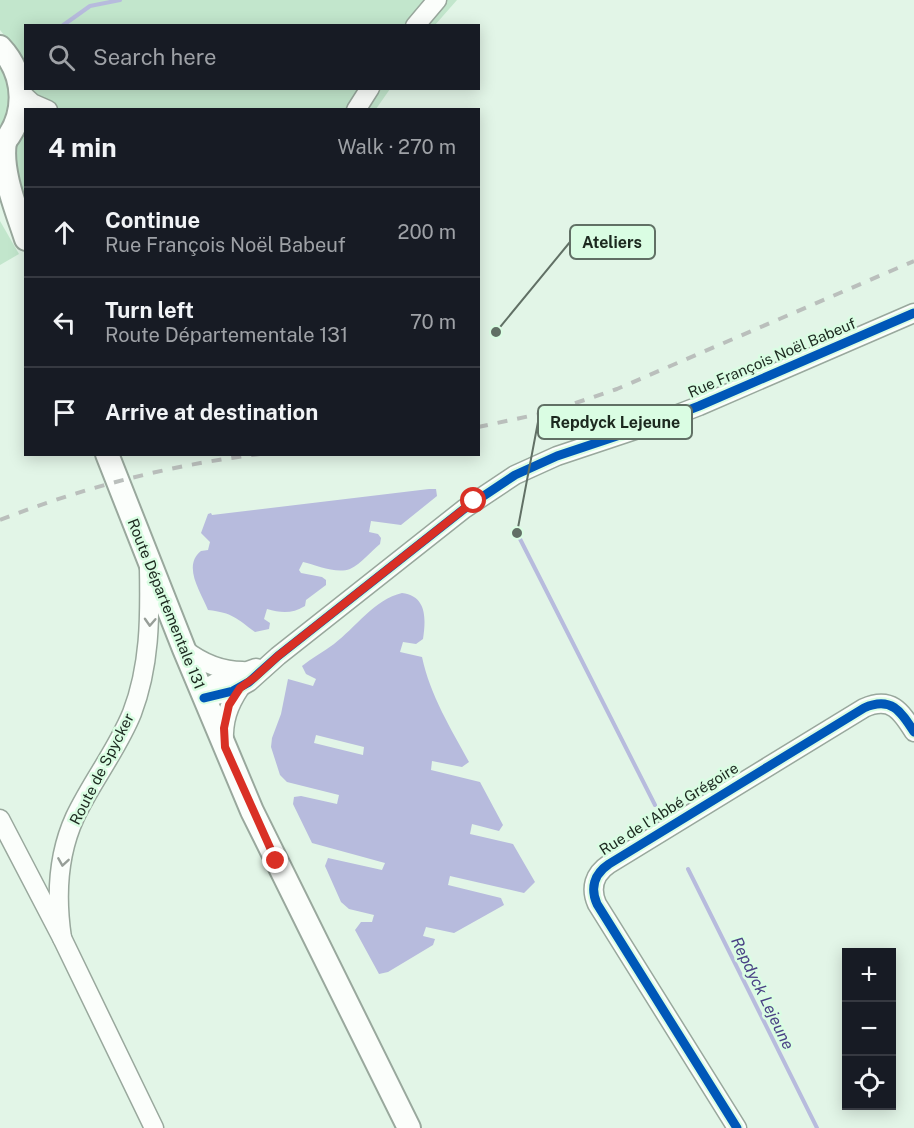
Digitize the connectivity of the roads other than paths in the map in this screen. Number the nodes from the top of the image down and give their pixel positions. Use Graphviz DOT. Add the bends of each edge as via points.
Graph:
graph roads {
  1 [pos="437,0"];
  2 [pos="417,24"];
  3 [pos="0,47"];
  4 [pos="369,90"];
  5 [pos="22,108"];
  6 [pos="43,108"];
  7 [pos="357,108"];
  8 [pos="2,144"];
  9 [pos="0,198"];
  10 [pos="24,235"];
  11 [pos="24,238"];
  12 [pos="914,313"];
  13 [pos="109,456"];
  14 [pos="149,564"];
  15 [pos="184,649"];
  16 [pos="278,656"];
  17 [pos="251,671"];
  18 [pos="240,688"];
  19 [pos="203,695"];
  20 [pos="914,732"];
  21 [pos="225,747"];
  22 [pos="0,819"];
  23 [pos="62,938"];
  24 [pos="352,1013"];
  25 [pos="154,1128"];
  26 [pos="409,1128"];
  27 [pos="423,1128"];
  28 [pos="737,1128"];
  1 -- 2 [label="street"];
  3 -- 5 [label="main road" via="16,70"];
  4 -- 7 [label="street"];
  5 -- 6 [label="street" via="32,104"];
  5 -- 8 [label="main road"];
  8 -- 10 [label="main road" via="5,176"];
  9 -- 11 [label="main road"];
  12 -- 16 [label="street, Rue François Noël Babeuf" via="699,406 557,456 515,475 464,509"];
  13 -- 14 [label="main road, Route Départementale 131"];
  14 -- 15 [label="main road, Route Départementale 131"];
  14 -- 23 [label="street, Route de Spycker, one-way" via="150,628 144,672 127,723 68,838 59,891"];
  15 -- 17 [label="street" via="220,669"];
  15 -- 19 [label="main road, Route Départementale 131"];
  16 -- 17 [label="street, Rue François Noël Babeuf"];
  16 -- 18 [label="street, Rue François Noël Babeuf"];
  17 -- 19 [label="street, Rue François Noël Babeuf" via="217,682"];
  18 -- 19 [label="street, Rue François Noël Babeuf" via="224,695"];
  18 -- 21 [label="street, Rue François Noël Babeuf" via="226,715"];
  19 -- 21 [label="main road, Route Départementale 131"];
  20 -- 28 [label="street, Rue de l'Abbé Grégoire" via="894,707 879,703 864,708 609,864 595,878 597,904"];
  21 -- 24 [label="main road, Route Départementale 131"];
  22 -- 23 [label="street, Route de Spycker"];
  23 -- 25 [label="street, Route de Spycker"];
  24 -- 26 [label="main road, Route Départementale 131"];
  24 -- 27 [label="main road, Route Départementale 131"];
}
